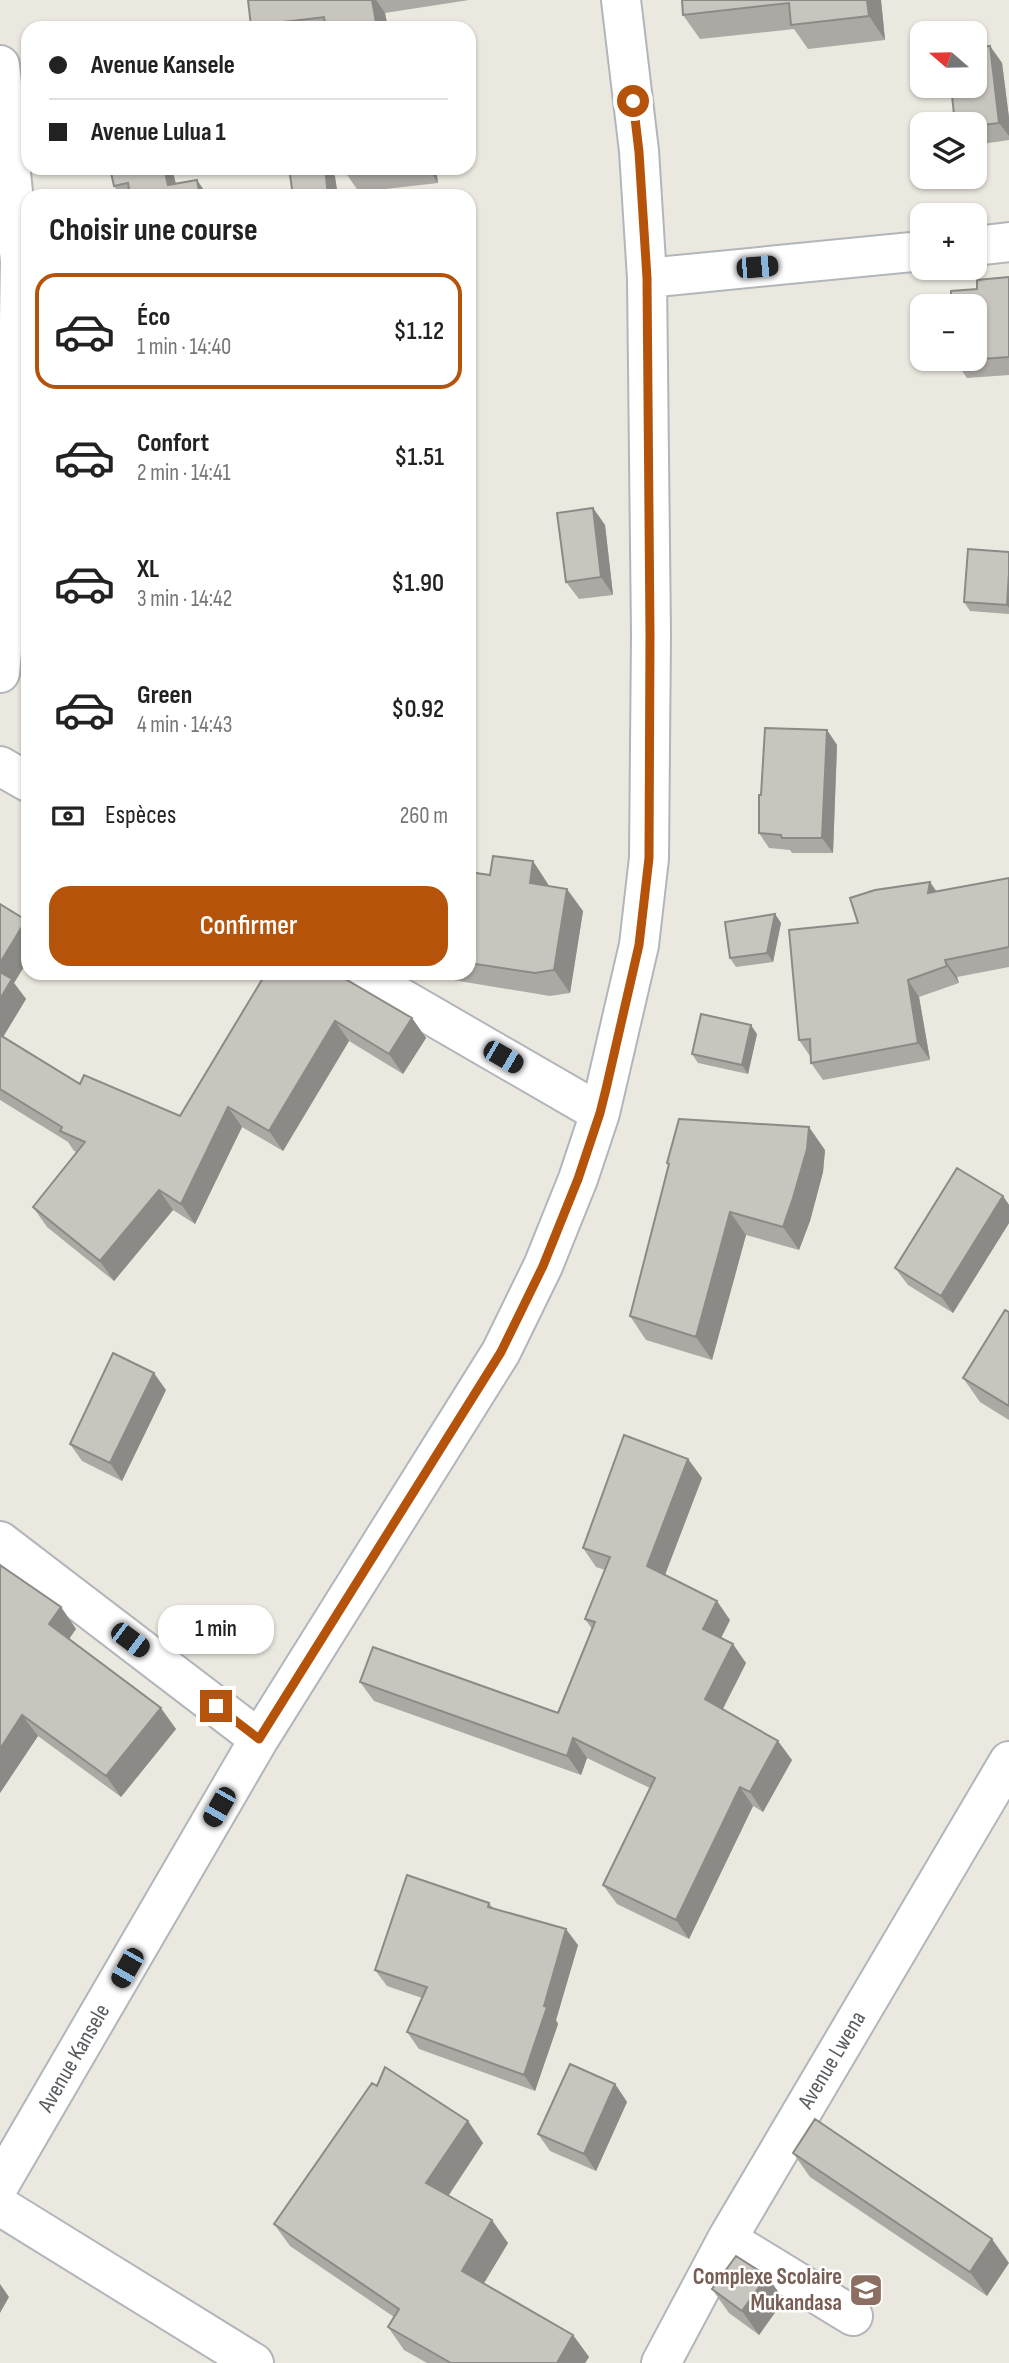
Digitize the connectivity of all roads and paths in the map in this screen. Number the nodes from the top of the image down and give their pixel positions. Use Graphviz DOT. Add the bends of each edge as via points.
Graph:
graph roads {
  1 [pos="621,0"];
  2 [pos="0,65"];
  3 [pos="1009,242"];
  4 [pos="987,245"];
  5 [pos="910,252"];
  6 [pos="647,278"];
  7 [pos="0,673"];
  8 [pos="0,766"];
  9 [pos="21,778"];
  10 [pos="370,980"];
  11 [pos="600,1113"];
  12 [pos="0,1541"];
  13 [pos="259,1739"];
  14 [pos="1009,1761"];
  15 [pos="0,2184"];
  16 [pos="0,2206"];
  17 [pos="727,2239"];
  18 [pos="853,2316"];
  19 [pos="254,2363"];
  20 [pos="661,2363"];
  1 -- 6 [label="street, Avenue Kansele" via="639,152"];
  2 -- 7 [label="street" via="20,261 16,502"];
  3 -- 4 [label="street"];
  5 -- 6 [label="street"];
  6 -- 11 [label="street, Avenue Kansele" via="649,858 639,945"];
  8 -- 9 [label="street"];
  10 -- 11 [label="street"];
  11 -- 13 [label="street, Avenue Kansele" via="543,1266 501,1352"];
  12 -- 13 [label="street"];
  13 -- 15 [label="street, Avenue Kansele"];
  14 -- 17 [label="street, Avenue Lwena"];
  16 -- 19 [label="street"];
  17 -- 18 [label="street"];
  17 -- 20 [label="street, Avenue Lwena"];
}
